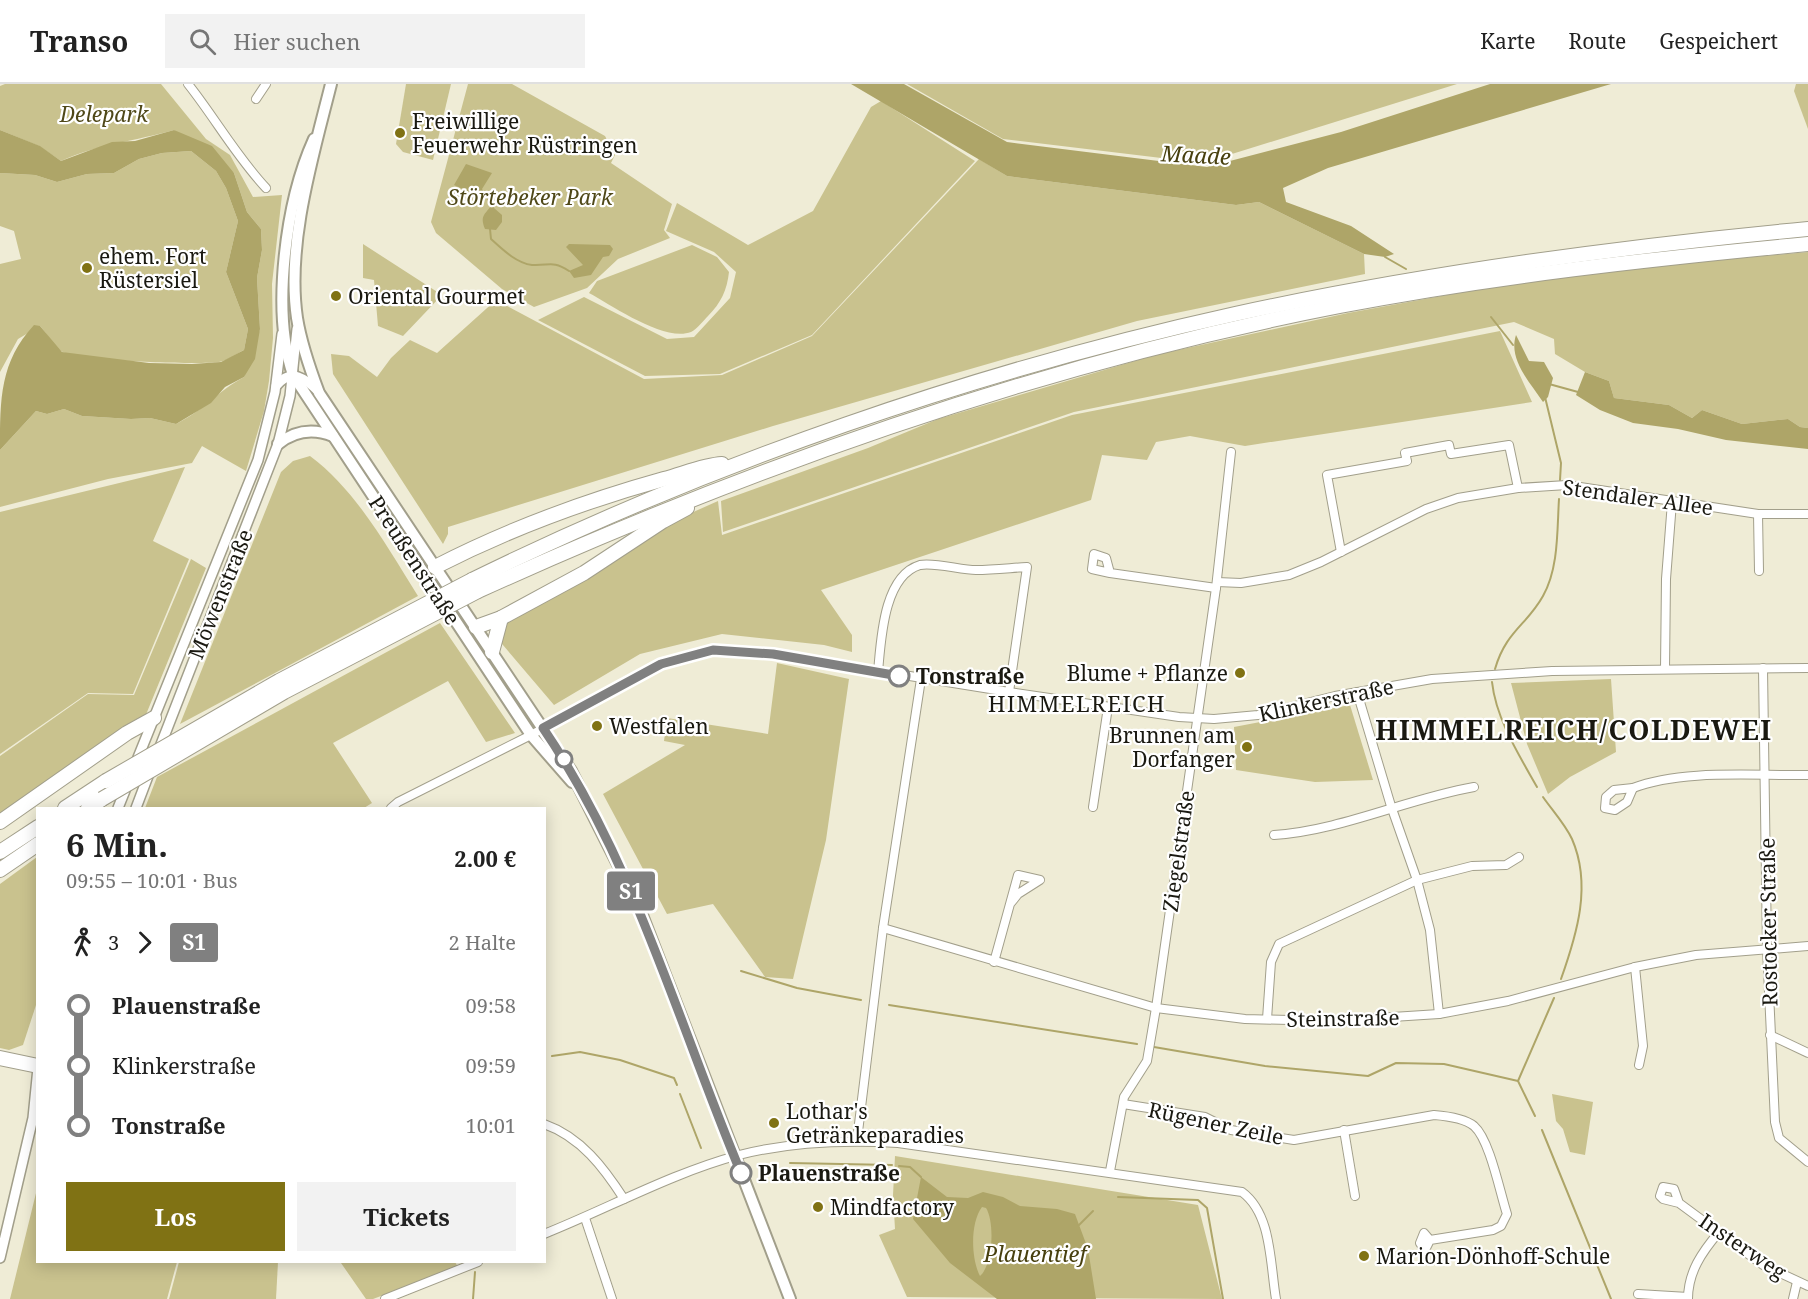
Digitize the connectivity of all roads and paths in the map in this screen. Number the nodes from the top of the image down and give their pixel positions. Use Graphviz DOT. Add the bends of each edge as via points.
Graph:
graph roads {
  1 [pos="188,84"];
  2 [pos="266,84"];
  3 [pos="332,84"];
  4 [pos="256,99"];
  5 [pos="322,120"];
  6 [pos="266,188"];
  7 [pos="1808,229"];
  8 [pos="1808,243"];
  9 [pos="284,317"];
  10 [pos="297,317"];
  11 [pos="293,375"];
  12 [pos="276,386"];
  13 [pos="319,393"];
  14 [pos="333,436"];
  15 [pos="278,444"];
  16 [pos="1232,452"];
  17 [pos="742,464"];
  18 [pos="730,483"];
  19 [pos="1518,488"];
  20 [pos="1671,502"];
  21 [pos="1758,514"];
  22 [pos="1808,514"];
  23 [pos="1341,552"];
  24 [pos="435,567"];
  25 [pos="1759,571"];
  26 [pos="1110,573"];
  27 [pos="429,581"];
  28 [pos="475,585"];
  29 [pos="1217,585"];
  30 [pos="501,618"];
  31 [pos="458,626"];
  32 [pos="476,627"];
  33 [pos="492,652"];
  34 [pos="1763,668"];
  35 [pos="1808,668"];
  36 [pos="1665,669"];
  37 [pos="878,672"];
  38 [pos="921,679"];
  39 [pos="1009,692"];
  40 [pos="1357,692"];
  41 [pos="1108,707"];
  42 [pos="154,718"];
  43 [pos="1197,719"];
  44 [pos="543,728"];
  45 [pos="531,735"];
  46 [pos="1808,775"];
  47 [pos="1764,776"];
  48 [pos="1474,787"];
  49 [pos="578,788"];
  50 [pos="1633,788"];
  51 [pos="1391,806"];
  52 [pos="67,807"];
  53 [pos="90,807"];
  54 [pos="118,807"];
  55 [pos="136,807"];
  56 [pos="392,807"];
  57 [pos="1093,807"];
  58 [pos="0,822"];
  59 [pos="36,827"];
  60 [pos="1274,835"];
  61 [pos="36,845"];
  62 [pos="0,852"];
  63 [pos="1519,856"];
  64 [pos="0,870"];
  65 [pos="1417,880"];
  66 [pos="1010,904"];
  67 [pos="883,928"];
  68 [pos="1808,946"];
  69 [pos="1767,949"];
  70 [pos="994,962"];
  71 [pos="1635,967"];
  72 [pos="1156,1008"];
  73 [pos="1439,1014"];
  74 [pos="1267,1019"];
  75 [pos="1770,1035"];
  76 [pos="1808,1053"];
  77 [pos="0,1058"];
  78 [pos="1639,1065"];
  79 [pos="36,1067"];
  80 [pos="36,1087"];
  81 [pos="1123,1104"];
  82 [pos="36,1112"];
  83 [pos="33,1118"];
  84 [pos="546,1125"];
  85 [pos="1344,1130"];
  86 [pos="857,1140"];
  87 [pos="734,1156"];
  88 [pos="1808,1162"];
  89 [pos="1110,1171"];
  90 [pos="1355,1196"];
  91 [pos="624,1199"];
  92 [pos="1679,1203"];
  93 [pos="585,1218"];
  94 [pos="1719,1232"];
  95 [pos="546,1233"];
  96 [pos="1430,1240"];
  97 [pos="0,1258"];
  98 [pos="475,1263"];
  99 [pos="1797,1282"];
  100 [pos="1808,1286"];
  101 [pos="1638,1294"];
  102 [pos="1688,1298"];
  103 [pos="385,1299"];
  104 [pos="612,1299"];
  105 [pos="790,1299"];
  106 [pos="1276,1299"];
  107 [pos="1793,1299"];
  1 -- 6 [label="street" via="246,167"];
  2 -- 4 [label="street"];
  3 -- 5 [label="main road"];
  5 -- 9 [label="main road, Preußenstraße" via="289,214"];
  5 -- 10 [label="main road, Preußenstraße" via="299,233"];
  7 -- 17 [label="highway" via="1538,260 1348,291 1232,315 992,379"];
  8 -- 18 [label="highway" via="1542,273 1340,306 1233,329 1061,373 917,416"];
  9 -- 11 [label="main road, Preußenstraße"];
  9 -- 12 [label="street, Möwenstraße"];
  10 -- 11 [label="street, Möwenstraße"];
  10 -- 13 [label="main road, Preußenstraße"];
  11 -- 12 [label="street"];
  11 -- 13 [label="street" via="305,379"];
  11 -- 14 [label="main road, Preußenstraße"];
  11 -- 15 [label="street, Möwenstraße"];
  12 -- 42 [label="street, Möwenstraße" via="253,475"];
  13 -- 24 [label="main road, Preußenstraße"];
  14 -- 15 [label="main road" via="305,432"];
  14 -- 27 [label="main road, Preußenstraße"];
  15 -- 55 [label="street, Möwenstraße"];
  16 -- 29 [label="street, Ziegelstraße"];
  17 -- 24 [label="highway" via="718,464 594,500 500,536"];
  17 -- 28 [label="highway" via="625,509"];
  18 -- 28 [label="highway"];
  18 -- 30 [label="highway" via="663,521 608,559"];
  19 -- 20 [label="street, Stendaler Allee" via="1567,485"];
  19 -- 23 [label="street, Stendaler Allee" via="1458,498 1426,509"];
  19 -- 23 [label="street" via="1509,445 1450,454 1449,445 1405,453 1407,461 1327,476"];
  20 -- 21 [label="street, Stendaler Allee"];
  20 -- 36 [label="street"];
  21 -- 22 [label="street, Stendaler Allee"];
  21 -- 25 [label="street"];
  23 -- 29 [label="street, Stendaler Allee" via="1289,574"];
  24 -- 27 [label="main road"];
  24 -- 32 [label="main road, Preußenstraße"];
  26 -- 29 [label="street, Stendaler Allee"];
  27 -- 31 [label="main road, Preußenstraße"];
  28 -- 52 [label="highway, bridge" via="279,681"];
  28 -- 53 [label="highway, bridge"];
  29 -- 43 [label="street, Ziegelstraße"];
  30 -- 32 [label="highway"];
  30 -- 33 [label="highway"];
  31 -- 32 [label="main road"];
  31 -- 45 [label="main road, Preußenstraße"];
  32 -- 33 [label="main road, Preußenstraße"];
  33 -- 44 [label="main road, Preußenstraße"];
  34 -- 35 [label="street, Klinkerstraße"];
  34 -- 36 [label="street, Klinkerstraße"];
  34 -- 47 [label="street, Rostocker Straße"];
  36 -- 40 [label="street, Klinkerstraße" via="1477,675"];
  37 -- 38 [label="street, Klinkerstraße"];
  37 -- 39 [label="street" via="887,610 902,578 920,566 976,570 1027,567"];
  37 -- 44 [label="street, Klinkerstraße" via="773,654 713,650 661,664"];
  38 -- 39 [label="street, Klinkerstraße"];
  38 -- 67 [label="street"];
  39 -- 41 [label="street, Klinkerstraße"];
  40 -- 43 [label="street, Klinkerstraße" via="1258,715"];
  40 -- 51 [label="street"];
  41 -- 43 [label="street, Klinkerstraße"];
  41 -- 57 [label="street"];
  42 -- 54 [label="street, Möwenstraße"];
  42 -- 58 [label="highway" via="117,739"];
  43 -- 72 [label="street, Ziegelstraße"];
  44 -- 45 [label="street, Klinkerstraße"];
  44 -- 49 [label="main road, Preußenstraße"];
  45 -- 49 [label="main road, Preußenstraße"];
  45 -- 56 [label="street, Klinkerstraße"];
  46 -- 47 [label="street"];
  47 -- 50 [label="street" via="1683,776 1653,780"];
  47 -- 69 [label="street, Rostocker Straße"];
  48 -- 51 [label="street"];
  49 -- 87 [label="main road, Preußenstraße" via="636,902"];
  51 -- 60 [label="street" via="1339,825"];
  51 -- 65 [label="street"];
  59 -- 62 [label="highway"];
  61 -- 64 [label="highway"];
  63 -- 65 [label="street" via="1506,865 1472,866"];
  65 -- 73 [label="street" via="1430,930"];
  65 -- 74 [label="street" via="1279,944 1271,962"];
  66 -- 70 [label="street"];
  67 -- 70 [label="street, Steinstraße"];
  67 -- 86 [label="street"];
  68 -- 69 [label="street, Steinstraße"];
  69 -- 71 [label="street, Steinstraße" via="1696,955"];
  69 -- 75 [label="street, Rostocker Straße"];
  70 -- 72 [label="street, Steinstraße"];
  71 -- 73 [label="street, Steinstraße" via="1508,1001"];
  71 -- 78 [label="street" via="1643,1046"];
  72 -- 74 [label="street, Steinstraße"];
  72 -- 81 [label="street, Ziegelstraße" via="1147,1061 1124,1096"];
  73 -- 74 [label="street, Steinstraße" via="1330,1021"];
  75 -- 76 [label="street"];
  75 -- 88 [label="street, Rostocker Straße" via="1779,1138"];
  77 -- 79 [label="highway"];
  80 -- 83 [label="street"];
  81 -- 85 [label="street, Rügener Zeile" via="1205,1118 1231,1130 1294,1140"];
  81 -- 89 [label="street, Ziegelstraße"];
  82 -- 83 [label="street"];
  83 -- 97 [label="street"];
  84 -- 91 [label="street" via="582,1145"];
  85 -- 90 [label="street"];
  85 -- 96 [label="street, Rügener Zeile" via="1434,1115 1451,1116 1474,1126 1483,1137 1507,1214 1501,1226"];
  86 -- 87 [label="street"];
  86 -- 89 [label="street"];
  87 -- 91 [label="street"];
  87 -- 105 [label="main road, Preußenstraße"];
  89 -- 106 [label="street" via="1242,1192 1255,1201 1262,1214"];
  91 -- 93 [label="street"];
  92 -- 94 [label="street, Insterweg"];
  93 -- 95 [label="street"];
  93 -- 104 [label="street"];
  94 -- 99 [label="street, Insterweg" via="1763,1265"];
  94 -- 102 [label="street" via="1697,1261"];
  98 -- 103 [label="street"];
  99 -- 100 [label="street, Insterweg"];
  99 -- 107 [label="street"];
  101 -- 102 [label="street"];
}
